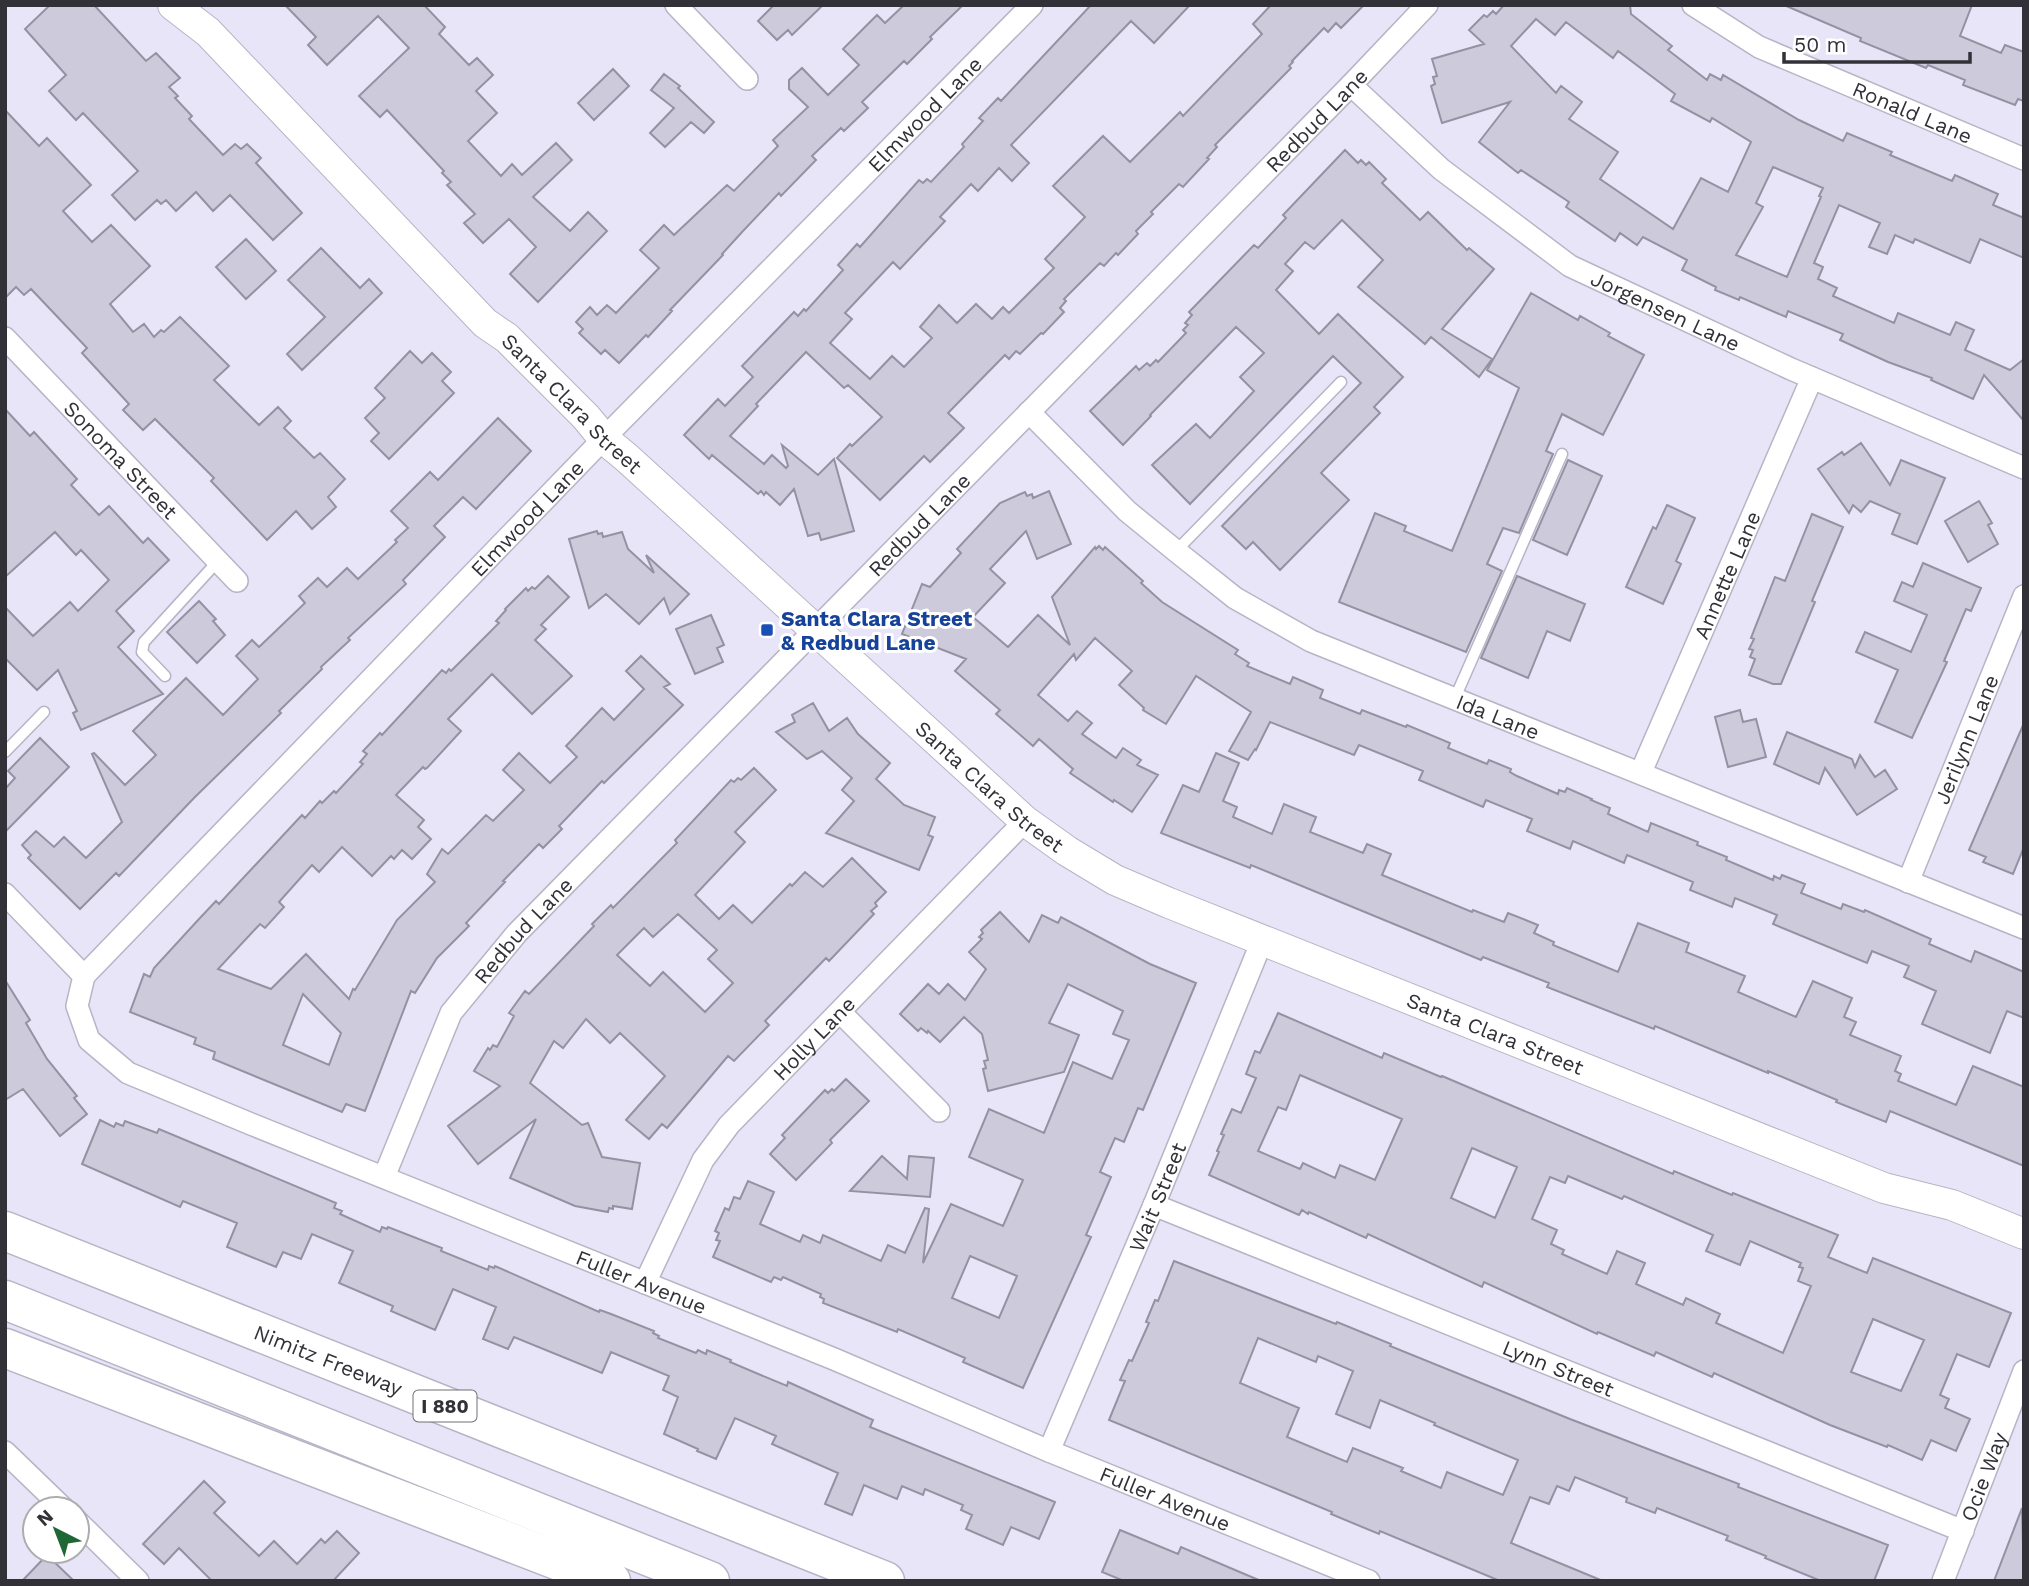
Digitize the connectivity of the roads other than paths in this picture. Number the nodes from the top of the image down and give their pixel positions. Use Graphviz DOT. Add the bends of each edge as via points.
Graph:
graph roads {
  1 [pos="173,5"];
  2 [pos="676,5"];
  3 [pos="1032,5"];
  4 [pos="1427,5"];
  5 [pos="1693,5"];
  6 [pos="747,79"];
  7 [pos="1351,86"];
  8 [pos="2024,159"];
  9 [pos="5,338"];
  10 [pos="1812,378"];
  11 [pos="1341,382"];
  12 [pos="1029,412"];
  13 [pos="604,439"];
  14 [pos="1562,454"];
  15 [pos="2024,468"];
  16 [pos="1176,551"];
  17 [pos="218,561"];
  18 [pos="237,581"];
  19 [pos="2024,596"];
  20 [pos="816,630"];
  21 [pos="165,676"];
  22 [pos="1455,698"];
  23 [pos="44,712"];
  24 [pos="5,752"];
  25 [pos="1641,772"];
  26 [pos="1025,821"];
  27 [pos="1908,883"];
  28 [pos="5,894"];
  29 [pos="2024,928"];
  30 [pos="1262,941"];
  31 [pos="84,976"];
  32 [pos="840,1012"];
  33 [pos="939,1111"];
  34 [pos="384,1177"];
  35 [pos="1154,1205"];
  36 [pos="5,1231"];
  37 [pos="2024,1234"];
  38 [pos="645,1283"];
  39 [pos="5,1300"];
  40 [pos="5,1348"];
  41 [pos="2024,1371"];
  42 [pos="1049,1451"];
  43 [pos="5,1452"];
  44 [pos="50,1495"];
  45 [pos="1963,1531"];
  46 [pos="91,1535"];
  47 [pos="599,1577"];
  48 [pos="138,1581"];
  49 [pos="710,1581"];
  50 [pos="885,1581"];
  51 [pos="1369,1581"];
  52 [pos="1943,1581"];
  1 -- 13 [label="main road, Santa Clara Street" via="208,32 485,323 507,338"];
  2 -- 6 [label="street"];
  3 -- 13 [label="street, Elmwood Lane"];
  4 -- 7 [label="street, Redbud Lane"];
  5 -- 8 [label="street, Ronald Lane" via="1759,47"];
  7 -- 10 [label="street, Jorgensen Lane" via="1441,169 1570,266"];
  7 -- 12 [label="street, Redbud Lane"];
  9 -- 17 [label="street, Sonoma Street"];
  10 -- 15 [label="street, Jorgensen Lane"];
  10 -- 25 [label="street, Annette Lane"];
  11 -- 16 [label="lane"];
  12 -- 16 [label="street, Ida Lane" via="1127,511"];
  12 -- 20 [label="street, Redbud Lane"];
  13 -- 20 [label="main road, Santa Clara Street"];
  13 -- 31 [label="street, Elmwood Lane"];
  14 -- 22 [label="lane"];
  16 -- 22 [label="street, Ida Lane" via="1235,598 1311,641"];
  17 -- 18 [label="street, Sonoma Street"];
  17 -- 21 [label="lane" via="144,642 142,652"];
  19 -- 27 [label="street, Jerilynn Lane"];
  20 -- 26 [label="main road, Santa Clara Street"];
  20 -- 34 [label="street, Redbud Lane" via="517,933 451,1013"];
  22 -- 25 [label="street, Ida Lane"];
  23 -- 24 [label="lane"];
  25 -- 27 [label="street, Ida Lane"];
  26 -- 30 [label="main road, Santa Clara Street" via="1115,880"];
  26 -- 32 [label="street, Holly Lane"];
  27 -- 29 [label="street, Ida Lane"];
  28 -- 31 [label="street"];
  30 -- 35 [label="street, Wait Street"];
  30 -- 37 [label="main road, Santa Clara Street" via="1884,1188 1952,1205"];
  31 -- 34 [label="street, Fuller Avenue" via="77,1006 89,1040 128,1073"];
  32 -- 33 [label="street"];
  32 -- 38 [label="street, Holly Lane" via="729,1125 703,1160"];
  34 -- 38 [label="street, Fuller Avenue"];
  35 -- 42 [label="street, Wait Street"];
  35 -- 45 [label="street, Lynn Street"];
  36 -- 50 [label="highway, Nimitz Freeway / I 880"];
  38 -- 42 [label="street, Fuller Avenue"];
  39 -- 49 [label="highway"];
  40 -- 47 [label="highway"];
  41 -- 45 [label="street, Ocie Way"];
  42 -- 51 [label="street, Fuller Avenue"];
  43 -- 44 [label="street"];
  45 -- 52 [label="street, Ocie Way"];
  46 -- 48 [label="street"];
}
